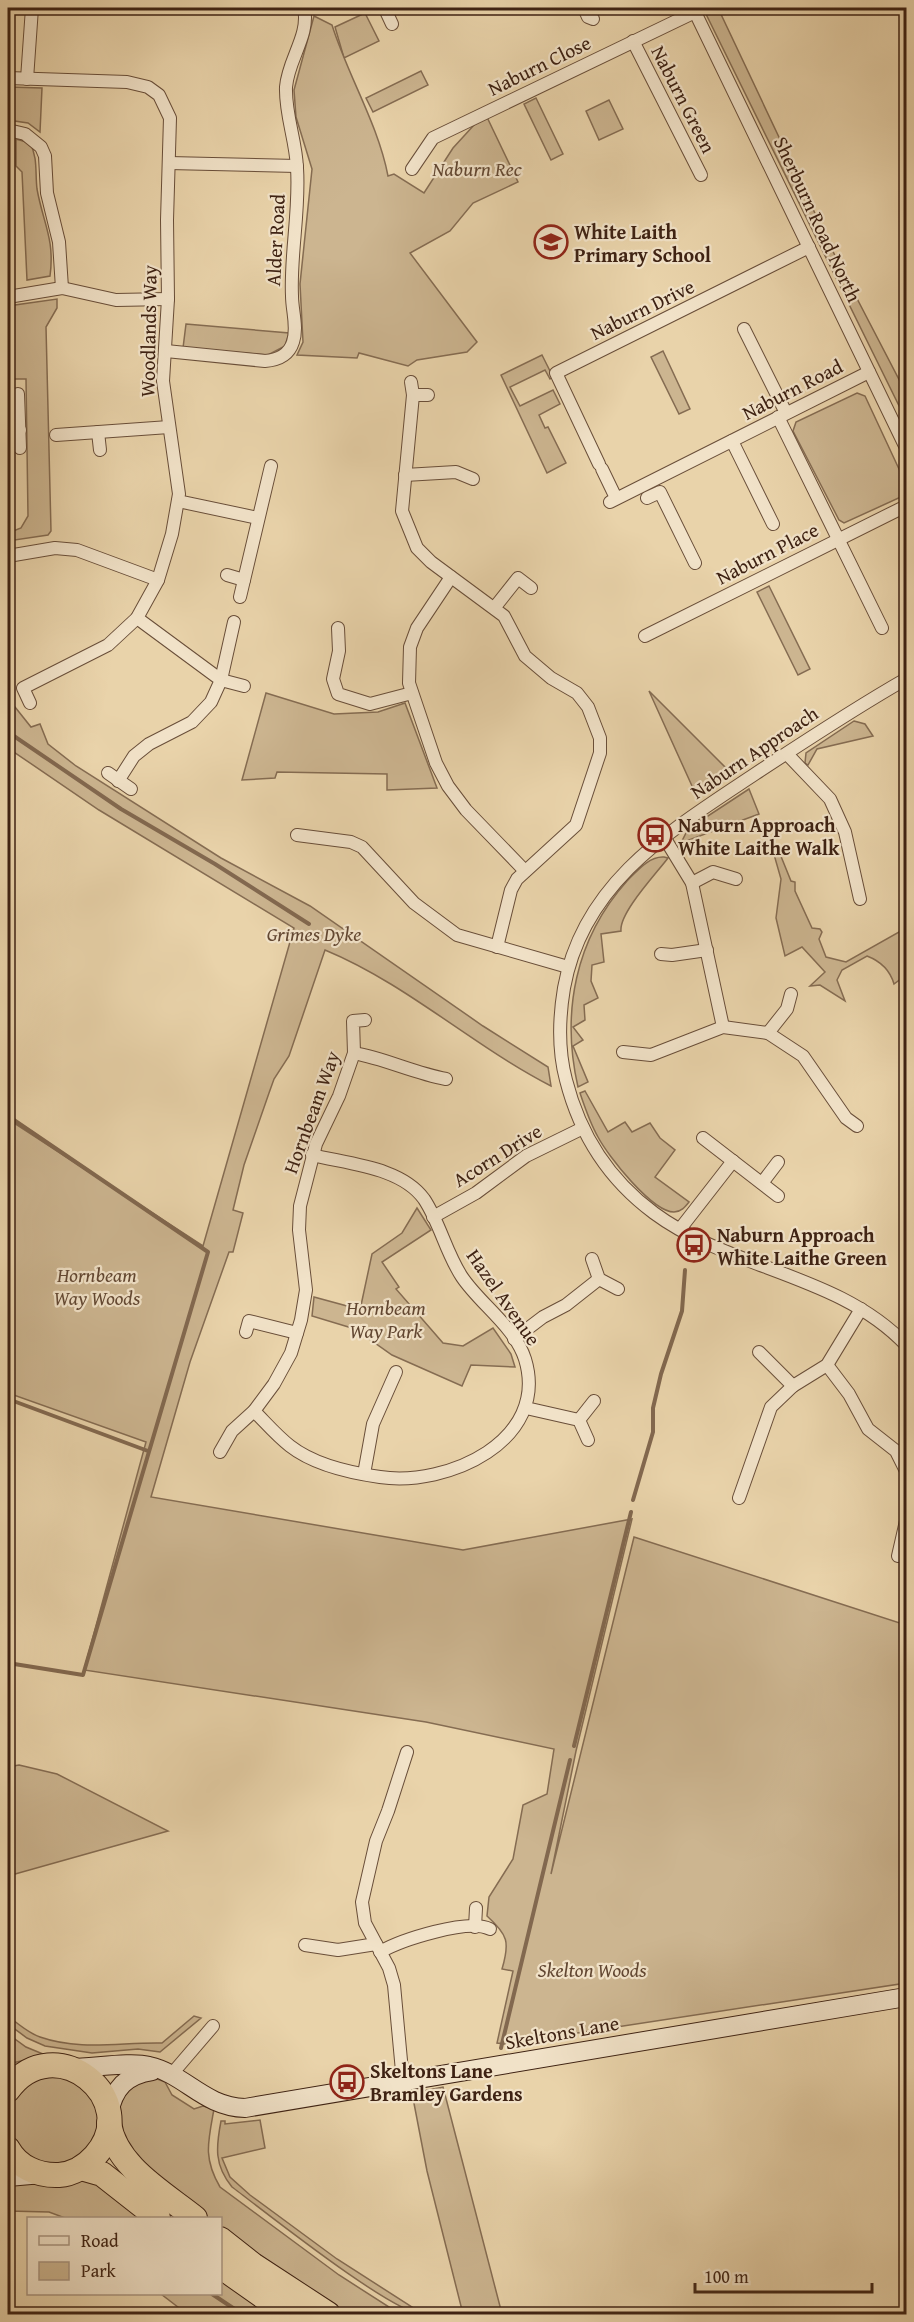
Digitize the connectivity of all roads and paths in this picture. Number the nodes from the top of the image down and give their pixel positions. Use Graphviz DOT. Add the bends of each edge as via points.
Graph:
graph roads {
  1 [pos="32,8"];
  2 [pos="304,8"];
  3 [pos="387,8"];
  4 [pos="584,8"];
  5 [pos="694,10"];
  6 [pos="593,19"];
  7 [pos="392,24"];
  8 [pos="633,41"];
  9 [pos="8,78"];
  10 [pos="27,78"];
  11 [pos="8,130"];
  12 [pos="169,163"];
  13 [pos="297,166"];
  14 [pos="412,169"];
  15 [pos="701,175"];
  16 [pos="809,247"];
  17 [pos="62,288"];
  18 [pos="8,297"];
  19 [pos="168,299"];
  20 [pos="744,329"];
  21 [pos="166,351"];
  22 [pos="869,372"];
  23 [pos="18,394"];
  24 [pos="428,395"];
  25 [pos="782,415"];
  26 [pos="169,427"];
  27 [pos="14,430"];
  28 [pos="98,432"];
  29 [pos="56,435"];
  30 [pos="732,441"];
  31 [pos="20,448"];
  32 [pos="906,448"];
  33 [pos="100,450"];
  34 [pos="271,466"];
  35 [pos="405,475"];
  36 [pos="473,479"];
  37 [pos="647,498"];
  38 [pos="613,500"];
  39 [pos="178,501"];
  40 [pos="906,507"];
  41 [pos="258,518"];
  42 [pos="773,524"];
  43 [pos="839,538"];
  44 [pos="8,556"];
  45 [pos="695,563"];
  46 [pos="227,575"];
  47 [pos="451,577"];
  48 [pos="158,580"];
  49 [pos="244,580"];
  50 [pos="531,588"];
  51 [pos="240,597"];
  52 [pos="495,607"];
  53 [pos="137,618"];
  54 [pos="234,622"];
  55 [pos="338,628"];
  56 [pos="882,628"];
  57 [pos="645,636"];
  58 [pos="906,679"];
  59 [pos="221,680"];
  60 [pos="244,686"];
  61 [pos="412,693"];
  62 [pos="30,704"];
  63 [pos="787,754"];
  64 [pos="131,789"];
  65 [pos="297,835"];
  66 [pos="664,837"];
  67 [pos="525,871"];
  68 [pos="736,879"];
  69 [pos="692,883"];
  70 [pos="860,899"];
  71 [pos="496,947"];
  72 [pos="707,950"];
  73 [pos="661,954"];
  74 [pos="568,967"];
  75 [pos="791,994"];
  76 [pos="365,1020"];
  77 [pos="723,1027"];
  78 [pos="768,1033"];
  79 [pos="623,1052"];
  80 [pos="354,1053"];
  81 [pos="446,1080"];
  82 [pos="857,1126"];
  83 [pos="583,1128"];
  84 [pos="703,1138"];
  85 [pos="312,1155"];
  86 [pos="733,1161"];
  87 [pos="778,1162"];
  88 [pos="762,1183"];
  89 [pos="778,1196"];
  90 [pos="433,1217"];
  91 [pos="680,1229"];
  92 [pos="592,1259"];
  93 [pos="599,1280"];
  94 [pos="618,1289"];
  95 [pos="861,1309"];
  96 [pos="246,1332"];
  97 [pos="297,1333"];
  98 [pos="904,1337"];
  99 [pos="514,1339"];
  100 [pos="759,1352"];
  101 [pos="827,1365"];
  102 [pos="396,1372"];
  103 [pos="793,1386"];
  104 [pos="594,1401"];
  105 [pos="526,1408"];
  106 [pos="254,1411"];
  107 [pos="579,1420"];
  108 [pos="588,1440"];
  109 [pos="220,1452"];
  110 [pos="906,1471"];
  111 [pos="364,1474"];
  112 [pos="739,1498"];
  113 [pos="906,1521"];
  114 [pos="898,1556"];
  115 [pos="407,1752"];
  116 [pos="476,1908"];
  117 [pos="475,1927"];
  118 [pos="490,1929"];
  119 [pos="305,1945"];
  120 [pos="378,1948"];
  121 [pos="906,1997"];
  122 [pos="213,2026"];
  123 [pos="70,2067"];
  124 [pos="167,2072"];
  125 [pos="16,2073"];
  126 [pos="403,2082"];
  127 [pos="8,2090"];
  128 [pos="109,2118"];
  129 [pos="8,2149"];
  130 [pos="81,2168"];
  131 [pos="44,2174"];
  132 [pos="8,2177"];
  133 [pos="157,2217"];
  134 [pos="194,2217"];
  135 [pos="222,2241"];
  136 [pos="222,2267"];
  137 [pos="288,2314"];
  138 [pos="328,2314"];
  1 -- 10 [label="street"];
  2 -- 13 [label="street, Alder Road" via="305,25 286,84 286,115"];
  3 -- 7 [label="street"];
  4 -- 6 [label="street"];
  5 -- 8 [label="street, Naburn Close"];
  5 -- 16 [label="street, Sherburn Road North"];
  8 -- 14 [label="street, Naburn Close" via="433,138"];
  8 -- 15 [label="street, Naburn Green"];
  9 -- 10 [label="street, Woodlands Way"];
  10 -- 12 [label="street, Woodlands Way" via="127,82 148,87 165,102 170,118"];
  11 -- 17 [label="street" via="25,134 38,143 45,156"];
  12 -- 13 [label="street"];
  12 -- 19 [label="street, Woodlands Way"];
  13 -- 21 [label="street, Alder Road" via="291,295 295,331 287,353 265,361"];
  16 -- 22 [label="street, Sherburn Road North"];
  16 -- 38 [label="street, Naburn Drive" via="556,373"];
  17 -- 18 [label="street"];
  17 -- 19 [label="street" via="116,300"];
  19 -- 21 [label="street, Woodlands Way"];
  20 -- 25 [label="street"];
  21 -- 26 [label="street, Woodlands Way" via="163,381"];
  22 -- 25 [label="street, Naburn Road"];
  22 -- 32 [label="street, Sherburn Road North"];
  23 -- 27 [label="street"];
  24 -- 35 [label="street" via="412,389"];
  25 -- 30 [label="street, Naburn Road"];
  25 -- 43 [label="street"];
  26 -- 28 [label="street"];
  26 -- 39 [label="street, Woodlands Way"];
  27 -- 31 [label="street"];
  28 -- 29 [label="street"];
  28 -- 33 [label="street"];
  30 -- 38 [label="street, Naburn Road"];
  30 -- 42 [label="street, Naburn Road"];
  34 -- 41 [label="street"];
  35 -- 36 [label="street" via="456,472"];
  35 -- 47 [label="street" via="402,511 408,530 417,548"];
  37 -- 45 [label="street" via="660,492"];
  39 -- 41 [label="street"];
  39 -- 48 [label="street, Woodlands Way"];
  40 -- 43 [label="street, Naburn Place"];
  41 -- 49 [label="street"];
  43 -- 56 [label="street"];
  43 -- 57 [label="street, Naburn Place"];
  44 -- 48 [label="street" via="55,548 77,550"];
  46 -- 49 [label="street"];
  47 -- 52 [label="street"];
  47 -- 61 [label="street" via="417,628 411,646"];
  48 -- 53 [label="street, Woodlands Way"];
  49 -- 51 [label="street"];
  50 -- 52 [label="street" via="518,578"];
  52 -- 67 [label="street" via="509,624 525,656 577,693 588,707 600,738 592,798 570,832"];
  53 -- 59 [label="street"];
  53 -- 62 [label="street, Woodlands Way" via="108,645 18,691"];
  54 -- 59 [label="street"];
  55 -- 61 [label="street" via="339,651 333,679 338,694 370,704"];
  58 -- 63 [label="street, Naburn Approach"];
  59 -- 60 [label="street"];
  59 -- 64 [label="street" via="211,702 192,722 149,744 113,777"];
  61 -- 67 [label="street" via="448,786"];
  63 -- 66 [label="street, Naburn Approach"];
  63 -- 70 [label="street" via="830,799 845,832"];
  65 -- 71 [label="street" via="362,847 434,920 457,934"];
  66 -- 69 [label="street"];
  66 -- 74 [label="street, Naburn Approach" via="630,865 599,901 576,941"];
  67 -- 71 [label="street" via="511,890"];
  68 -- 69 [label="street" via="713,872"];
  69 -- 72 [label="street"];
  71 -- 74 [label="street"];
  72 -- 73 [label="street"];
  72 -- 77 [label="street"];
  74 -- 83 [label="street, Naburn Approach" via="561,1008 561,1055"];
  75 -- 78 [label="street" via="787,1010"];
  76 -- 80 [label="street, Hornbeam Way" via="353,1021"];
  77 -- 78 [label="street"];
  77 -- 79 [label="street" via="651,1055"];
  78 -- 82 [label="street" via="803,1056 846,1118"];
  80 -- 81 [label="street"];
  80 -- 85 [label="street, Hornbeam Way"];
  83 -- 90 [label="street, Acorn Drive" via="526,1156 476,1193"];
  83 -- 91 [label="street, Naburn Approach" via="597,1155 628,1192"];
  84 -- 86 [label="street"];
  85 -- 90 [label="street, Hazel Avenue" via="404,1181 424,1200"];
  85 -- 97 [label="street, Hornbeam Way" via="299,1218 306,1290"];
  86 -- 88 [label="street"];
  86 -- 91 [label="street"];
  87 -- 88 [label="street"];
  88 -- 89 [label="street"];
  90 -- 99 [label="street, Hazel Avenue" via="469,1288"];
  91 -- 95 [label="street, Naburn Approach"];
  92 -- 93 [label="street"];
  93 -- 94 [label="street"];
  93 -- 99 [label="street"];
  95 -- 98 [label="street, Naburn Approach"];
  95 -- 101 [label="street"];
  96 -- 97 [label="street" via="249,1321"];
  97 -- 106 [label="street, Hornbeam Way" via="283,1368"];
  99 -- 105 [label="street, Hazel Avenue" via="522,1350 530,1380"];
  100 -- 103 [label="street"];
  101 -- 103 [label="street"];
  101 -- 110 [label="street" via="868,1429 896,1451"];
  102 -- 111 [label="street" via="373,1424"];
  103 -- 112 [label="street" via="771,1407"];
  104 -- 107 [label="street"];
  105 -- 107 [label="street"];
  105 -- 111 [label="street" via="499,1443 463,1466 402,1478"];
  106 -- 109 [label="street, Hornbeam Way" via="232,1431"];
  106 -- 111 [label="street" via="292,1448 327,1464"];
  107 -- 108 [label="street"];
  113 -- 114 [label="street"];
  115 -- 120 [label="street" via="366,1877 362,1902 365,1923"];
  116 -- 117 [label="street"];
  117 -- 118 [label="street"];
  117 -- 120 [label="street"];
  119 -- 120 [label="street" via="338,1950"];
  120 -- 126 [label="street" via="389,1968 398,2004 397,2036"];
  121 -- 126 [label="street, Skeltons Lane"];
  122 -- 124 [label="street"];
  123 -- 124 [label="street, Skeltons Lane" via="135,2064"];
  123 -- 125 [label="highway" via="48,2065"];
  123 -- 128 [label="highway" via="92,2081 103,2096"];
  124 -- 126 [label="street, Skeltons Lane" via="205,2097 236,2108"];
  124 -- 128 [label="street" via="137,2074 124,2082 115,2093"];
  125 -- 127 [label="highway"];
  128 -- 130 [label="highway" via="99,2152"];
  128 -- 134 [label="highway" via="111,2138 124,2158"];
  129 -- 131 [label="highway" via="19,2163"];
  130 -- 131 [label="highway" via="59,2175"];
  130 -- 133 [label="highway" via="102,2174"];
  131 -- 132 [label="street"];
  135 -- 138 [label="highway"];
  136 -- 137 [label="highway"];
}
